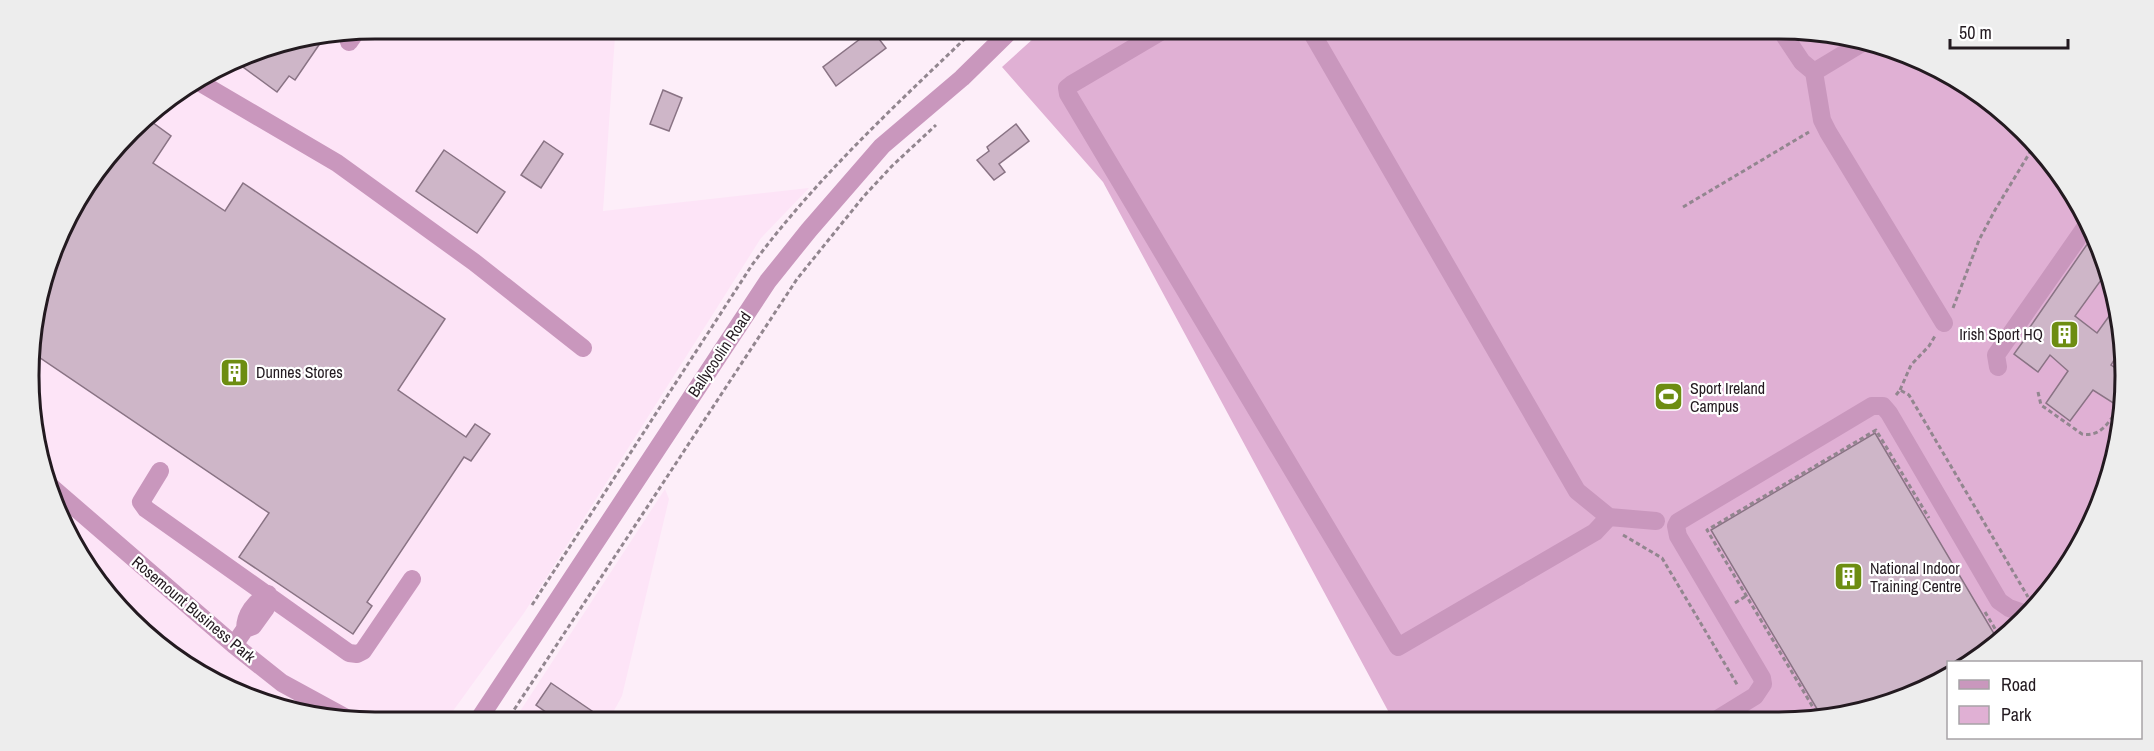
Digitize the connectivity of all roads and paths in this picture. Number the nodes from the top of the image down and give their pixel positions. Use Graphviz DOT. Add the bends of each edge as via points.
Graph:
graph roads {
  1 [pos="1013,39"];
  2 [pos="1148,39"];
  3 [pos="1315,39"];
  4 [pos="1787,39"];
  5 [pos="1855,47"];
  6 [pos="1814,72"];
  7 [pos="205,85"];
  8 [pos="943,118"];
  9 [pos="1823,123"];
  10 [pos="2030,153"];
  11 [pos="1683,207"];
  12 [pos="2082,232"];
  13 [pos="1944,323"];
  14 [pos="582,348"];
  15 [pos="1998,367"];
  16 [pos="1900,390"];
  17 [pos="2038,392"];
  18 [pos="1886,409"];
  19 [pos="2112,417"];
  20 [pos="160,471"];
  21 [pos="61,495"];
  22 [pos="1609,517"];
  23 [pos="1656,521"];
  24 [pos="1931,521"];
  25 [pos="412,579"];
  26 [pos="268,594"];
  27 [pos="2021,608"];
  28 [pos="2018,611"];
  29 [pos="1985,612"];
  30 [pos="1996,631"];
  31 [pos="234,645"];
  32 [pos="1747,700"];
  33 [pos="327,708"];
  34 [pos="1814,710"];
  35 [pos="484,712"];
  36 [pos="513,712"];
  37 [pos="1728,712"];
  1 -- 35 [label="street, Ballycoolin Road" via="882,146 768,280"];
  2 -- 22 [label="street" via="1072,84 1067,88 1068,94 1398,647 1595,531"];
  3 -- 22 [label="street" via="1577,491"];
  4 -- 6 [label="street"];
  5 -- 6 [label="street"];
  6 -- 9 [label="street"];
  7 -- 14 [label="street" via="337,163 474,262"];
  8 -- 36 [label="path" via="864,196 796,279"];
  9 -- 11 [label="path"];
  9 -- 13 [label="street"];
  10 -- 13 [label="path" via="1979,240"];
  12 -- 15 [label="street" via="1996,355"];
  13 -- 16 [label="path" via="1911,365"];
  16 -- 18 [label="path"];
  16 -- 27 [label="path" via="1909,395"];
  17 -- 19 [label="path" via="2042,405 2082,434 2098,432"];
  18 -- 28 [label="street" via="1999,601"];
  18 -- 32 [label="street" via="1872,406 1678,522 1678,536 1762,678 1760,690"];
  20 -- 26 [label="street" via="142,505"];
  21 -- 31 [label="street, Rosemount Business Park"];
  22 -- 23 [label="street"];
  22 -- 32 [label="path" via="1620,533 1662,558"];
  24 -- 34 [label="path" via="1876,430 1707,530"];
  25 -- 26 [label="street" via="363,651 357,654 349,653"];
  26 -- 31 [label="street" via="266,608"];
  29 -- 30 [label="path"];
  31 -- 33 [label="street, Rosemount Business Park" via="282,683"];
  32 -- 37 [label="street"];
}
